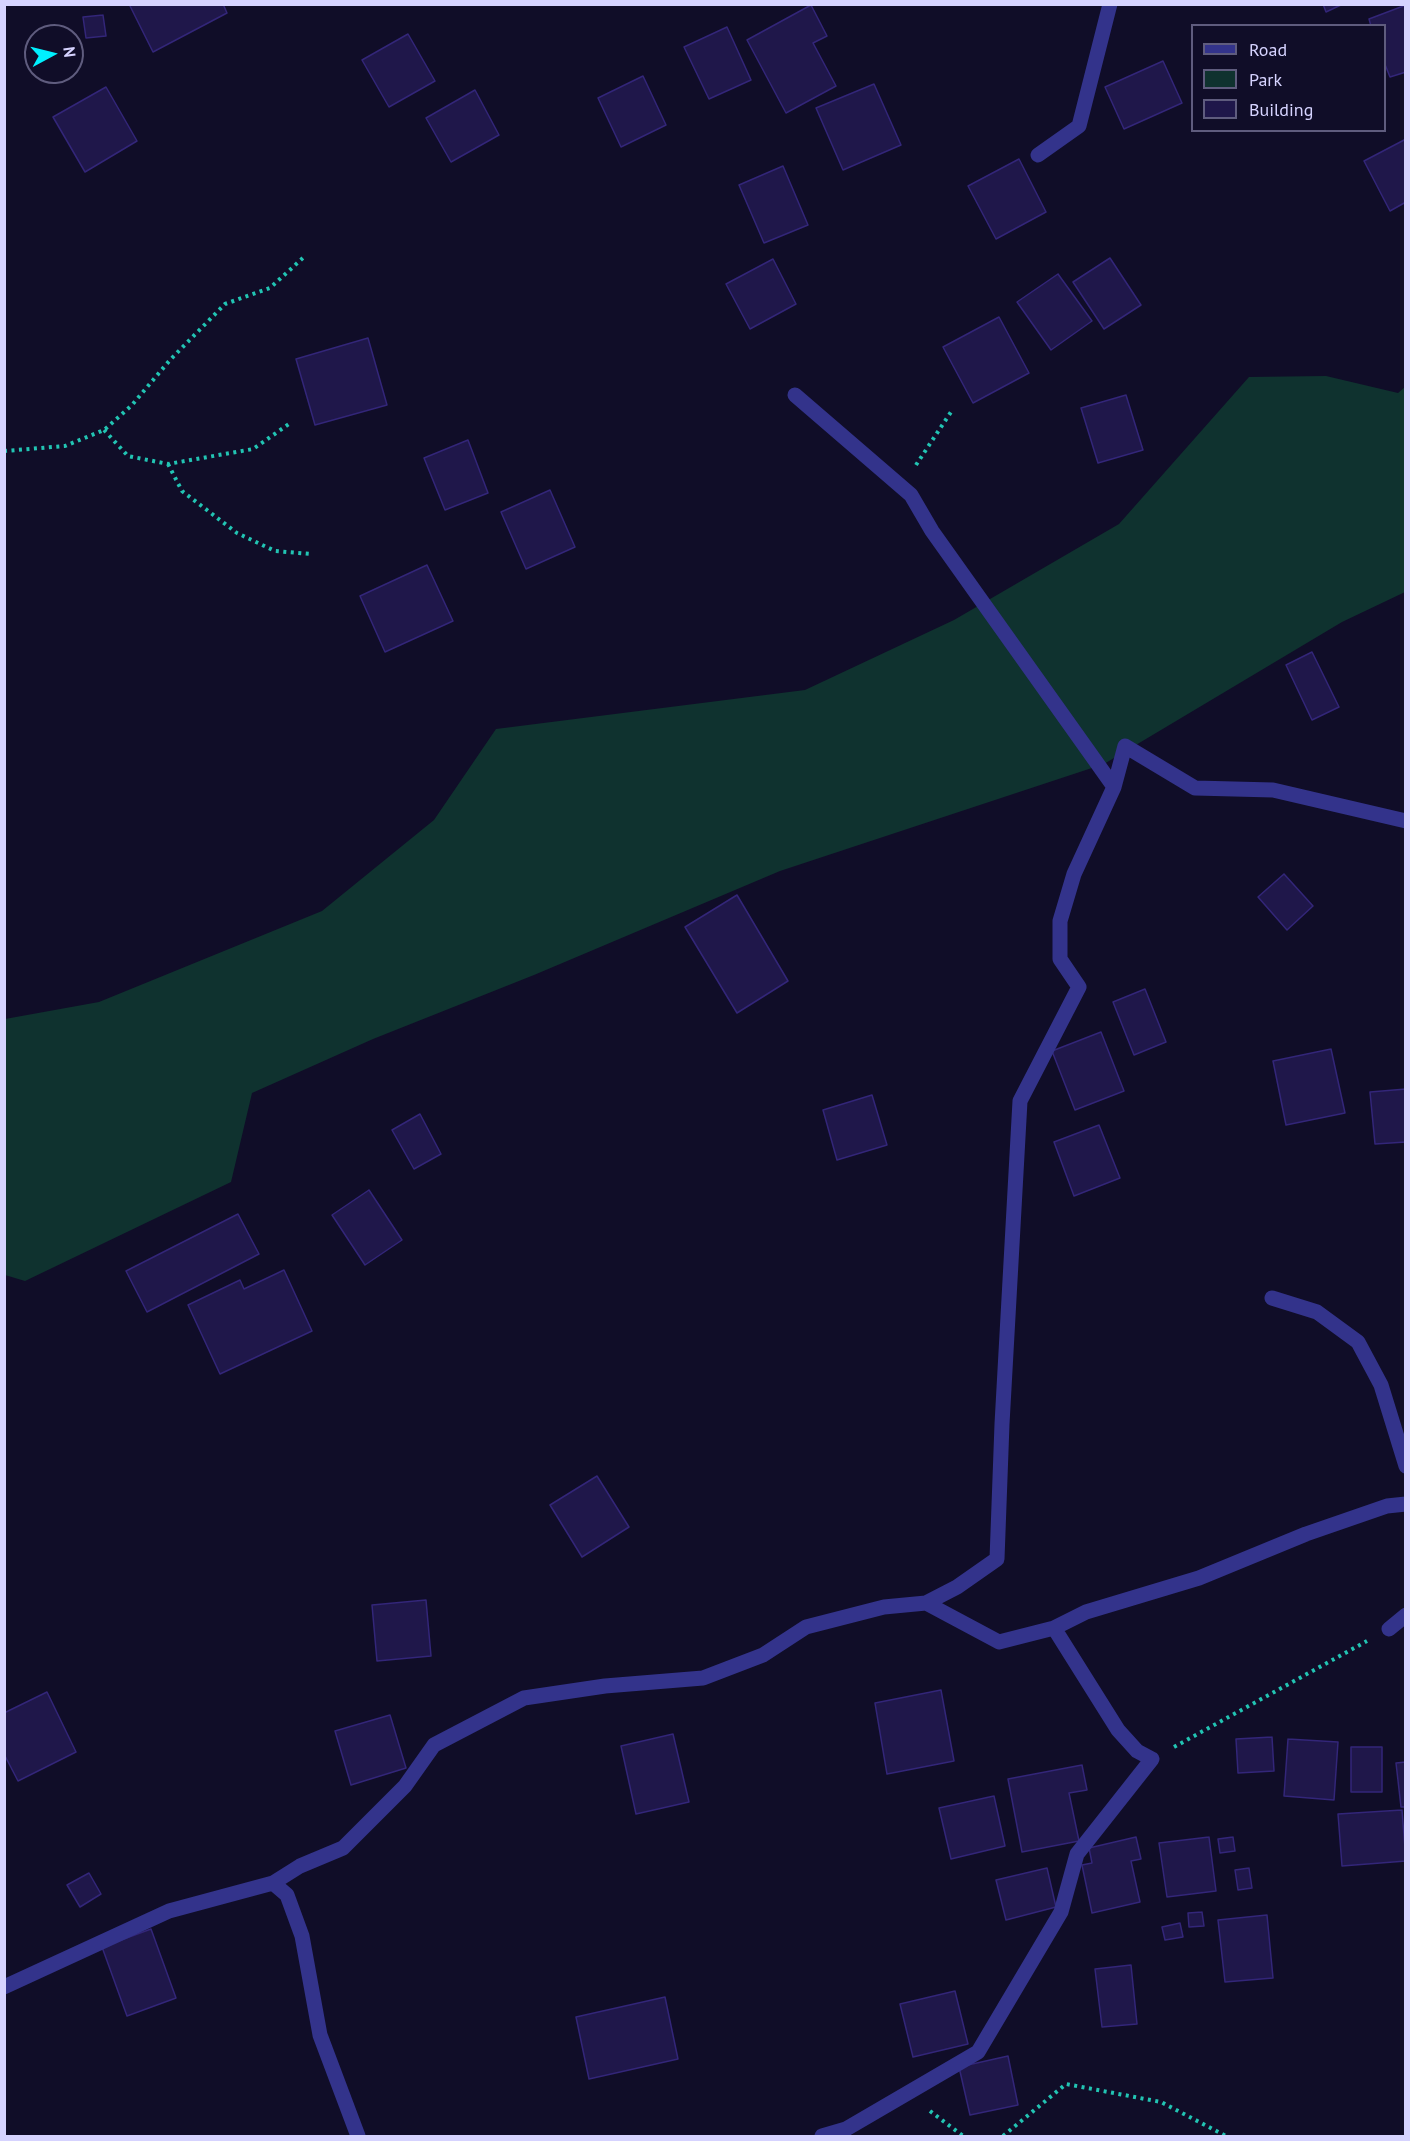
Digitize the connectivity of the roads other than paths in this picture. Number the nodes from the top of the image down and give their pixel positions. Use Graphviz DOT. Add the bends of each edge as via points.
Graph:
graph roads {
  1 [pos="1110,4"];
  2 [pos="1038,155"];
  3 [pos="795,395"];
  4 [pos="1114,788"];
  5 [pos="1406,821"];
  6 [pos="1272,1299"];
  7 [pos="1406,1466"];
  8 [pos="1406,1504"];
  9 [pos="926,1603"];
  10 [pos="1406,1615"];
  11 [pos="1054,1628"];
  12 [pos="1389,1629"];
  13 [pos="273,1883"];
  14 [pos="4,1987"];
  15 [pos="358,2136"];
  16 [pos="822,2136"];
  1 -- 2 [label="street" via="1079,126"];
  3 -- 4 [label="street" via="911,495 932,531"];
  4 -- 5 [label="street" via="1125,746 1195,788 1273,790"];
  4 -- 9 [label="street" via="1074,874 1060,921 1060,958 1079,987 1020,1101 997,1560"];
  6 -- 7 [label="street" via="1317,1312 1358,1342 1381,1385"];
  8 -- 11 [label="street" via="1387,1506 1306,1534 1199,1578 1086,1612"];
  9 -- 11 [label="street" via="999,1642"];
  9 -- 13 [label="street" via="884,1607 806,1627 763,1655 703,1678 524,1698 434,1745 405,1786 343,1848 300,1866"];
  10 -- 12 [label="street"];
  11 -- 16 [label="street" via="1118,1730 1137,1751 1152,1759 1077,1854 1061,1912 978,2052 846,2129"];
  13 -- 14 [label="street" via="169,1911"];
  13 -- 15 [label="street" via="286,1896 302,1935 320,2035"];
}
